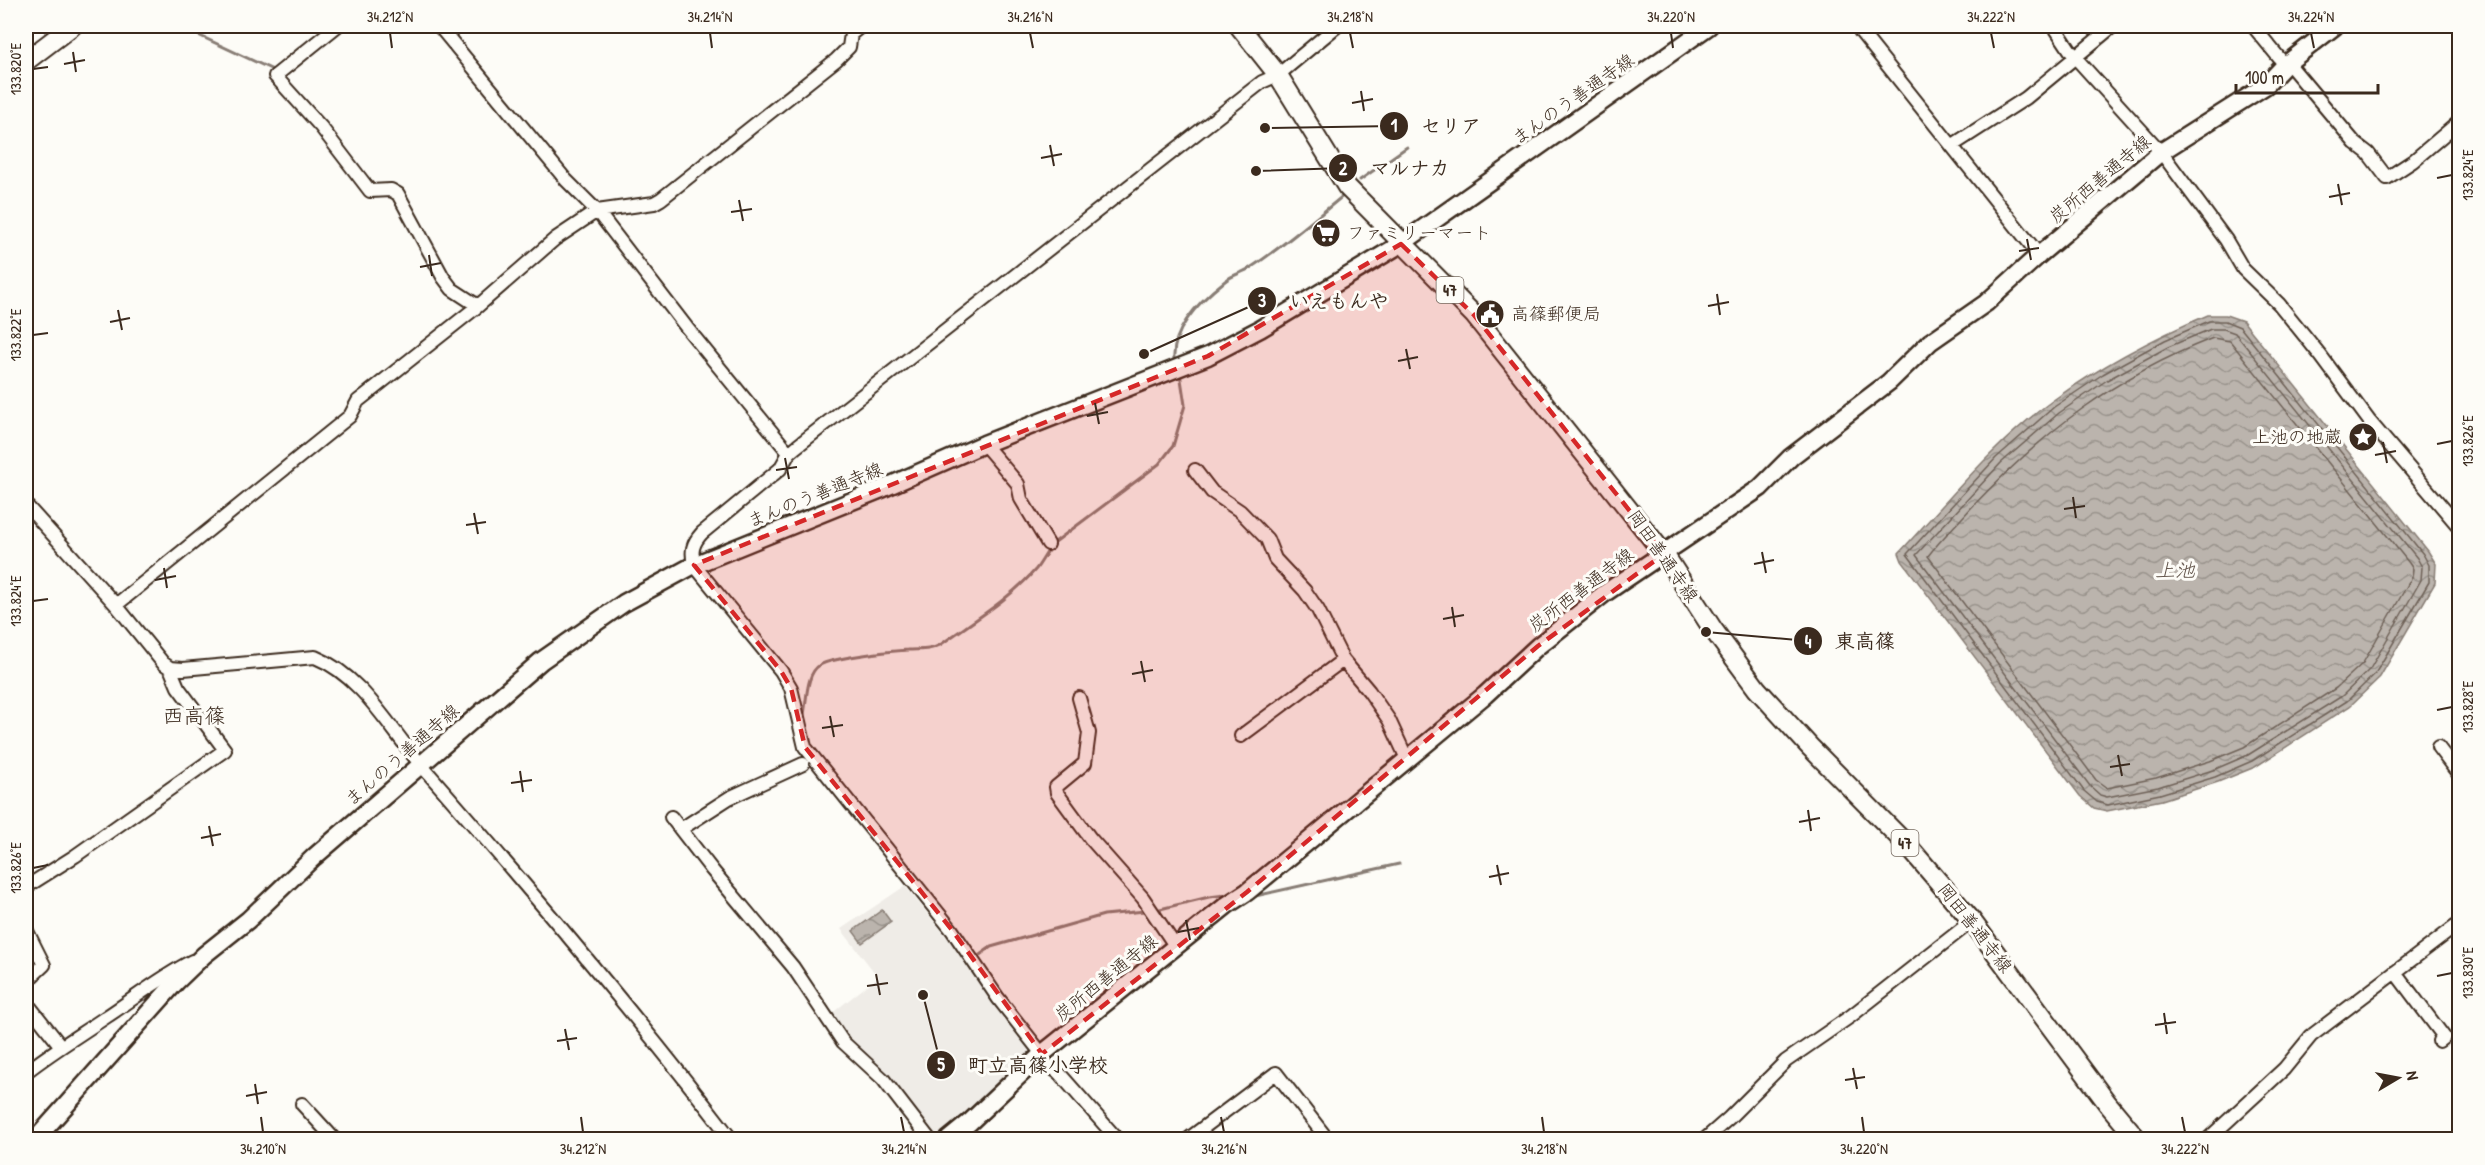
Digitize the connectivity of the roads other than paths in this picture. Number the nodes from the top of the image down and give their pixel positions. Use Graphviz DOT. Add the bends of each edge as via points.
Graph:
graph roads {
  1 [pos="337,26"];
  2 [pos="439,26"];
  3 [pos="861,26"];
  4 [pos="1239,26"];
  5 [pos="1337,26"];
  6 [pos="1709,26"];
  7 [pos="1856,26"];
  8 [pos="2054,26"];
  9 [pos="2113,26"];
  10 [pos="2253,26"];
  11 [pos="2335,26"];
  12 [pos="62,28"];
  13 [pos="2074,56"];
  14 [pos="26,61"];
  15 [pos="2287,64"];
  16 [pos="1278,75"];
  17 [pos="2460,120"];
  18 [pos="1953,145"];
  19 [pos="2161,152"];
  20 [pos="597,211"];
  21 [pos="1401,244"];
  22 [pos="2039,255"];
  23 [pos="478,306"];
  24 [pos="984,444"];
  25 [pos="789,453"];
  26 [pos="1195,470"];
  27 [pos="26,505"];
  28 [pos="2460,528"];
  29 [pos="1048,544"];
  30 [pos="1664,554"];
  31 [pos="694,565"];
  32 [pos="116,604"];
  33 [pos="1343,660"];
  34 [pos="170,668"];
  35 [pos="1079,698"];
  36 [pos="1241,736"];
  37 [pos="2438,747"];
  38 [pos="1407,759"];
  39 [pos="420,764"];
  40 [pos="803,764"];
  41 [pos="2460,776"];
  42 [pos="671,817"];
  43 [pos="681,829"];
  44 [pos="26,887"];
  45 [pos="1972,921"];
  46 [pos="2460,923"];
  47 [pos="26,929"];
  48 [pos="1176,947"];
  49 [pos="204,955"];
  50 [pos="2395,972"];
  51 [pos="26,982"];
  52 [pos="26,1002"];
  53 [pos="2445,1036"];
  54 [pos="60,1045"];
  55 [pos="1044,1059"];
  56 [pos="26,1072"];
  57 [pos="302,1104"];
  58 [pos="35,1140"];
  59 [pos="335,1140"];
  60 [pos="732,1140"];
  61 [pos="930,1140"];
  62 [pos="948,1140"];
  63 [pos="1118,1140"];
  64 [pos="1187,1140"];
  65 [pos="1328,1140"];
  66 [pos="1704,1140"];
  67 [pos="2138,1140"];
  68 [pos="2207,1140"];
  1 -- 23 [label="street" via="275,76 370,191 391,190 398,194 443,277 452,289"];
  2 -- 20 [label="street" via="566,180"];
  3 -- 20 [label="street" via="851,34 849,47 836,60 661,199"];
  4 -- 16 [label="main road, 岡田善通寺線 / 47"];
  5 -- 16 [label="street"];
  6 -- 21 [label="main road, まんのう善通寺線"];
  7 -- 18 [label="street"];
  8 -- 13 [label="street"];
  9 -- 13 [label="street"];
  10 -- 15 [label="street"];
  11 -- 15 [label="main road, 炭所西善通寺線"];
  12 -- 14 [label="main road"];
  13 -- 18 [label="street" via="2026,98"];
  13 -- 19 [label="street"];
  15 -- 17 [label="street" via="2387,178"];
  15 -- 19 [label="main road, 炭所西善通寺線" via="2265,87"];
  16 -- 21 [label="main road, 岡田善通寺線 / 47" via="1347,187"];
  16 -- 25 [label="street" via="1253,89"];
  18 -- 22 [label="street"];
  19 -- 22 [label="main road, 炭所西善通寺線"];
  19 -- 28 [label="street" via="2243,269 2286,313 2370,422"];
  20 -- 23 [label="street" via="555,239"];
  20 -- 25 [label="street"];
  21 -- 24 [label="main road, まんのう善通寺線" via="1208,356"];
  21 -- 30 [label="main road, 岡田善通寺線 / 47" via="1474,315"];
  22 -- 30 [label="main road, 炭所西善通寺線" via="1986,303 1930,342 1889,382 1791,456 1760,488"];
  23 -- 32 [label="street" via="358,401 350,416"];
  24 -- 29 [label="street" via="1018,484 1021,499"];
  24 -- 31 [label="main road, まんのう善通寺線"];
  25 -- 31 [label="street" via="780,469 695,540 691,551"];
  26 -- 33 [label="street" via="1212,492 1240,511 1267,539 1275,559 1318,610"];
  27 -- 32 [label="street"];
  30 -- 38 [label="main road, 炭所西善通寺線" via="1605,593 1538,646"];
  30 -- 45 [label="main road, 岡田善通寺線 / 47" via="1757,688 1908,846"];
  31 -- 39 [label="main road, まんのう善通寺線" via="624,603 541,661"];
  31 -- 55 [label="street" via="781,671 790,687 805,747 958,937 998,999"];
  32 -- 34 [label="street"];
  33 -- 36 [label="street"];
  33 -- 38 [label="street" via="1389,720"];
  34 -- 39 [label="street" via="315,657 326,661 348,678 382,715"];
  34 -- 44 [label="street" via="178,687 225,750"];
  35 -- 48 [label="street" via="1089,733 1085,763 1056,787 1057,793 1143,898"];
  37 -- 41 [label="street"];
  38 -- 48 [label="main road, 炭所西善通寺線"];
  39 -- 49 [label="main road, まんのう善通寺線"];
  39 -- 60 [label="street" via="650,1033"];
  40 -- 43 [label="street" via="729,798"];
  42 -- 43 [label="street"];
  43 -- 61 [label="street" via="793,967 843,1042 883,1080"];
  45 -- 66 [label="street" via="1851,1016 1786,1060"];
  45 -- 67 [label="main road, 岡田善通寺線 / 47"];
  46 -- 50 [label="street"];
  47 -- 51 [label="street" via="44,964"];
  48 -- 55 [label="main road, 炭所西善通寺線"];
  49 -- 54 [label="street" via="161,977"];
  49 -- 58 [label="main road, まんのう善通寺線"];
  50 -- 53 [label="street"];
  50 -- 68 [label="street" via="2311,1036 2284,1069"];
  52 -- 54 [label="street"];
  54 -- 56 [label="street"];
  55 -- 62 [label="main road, 炭所西善通寺線"];
  55 -- 63 [label="street"];
  57 -- 59 [label="street"];
  64 -- 65 [label="street" via="1276,1073"];
}
